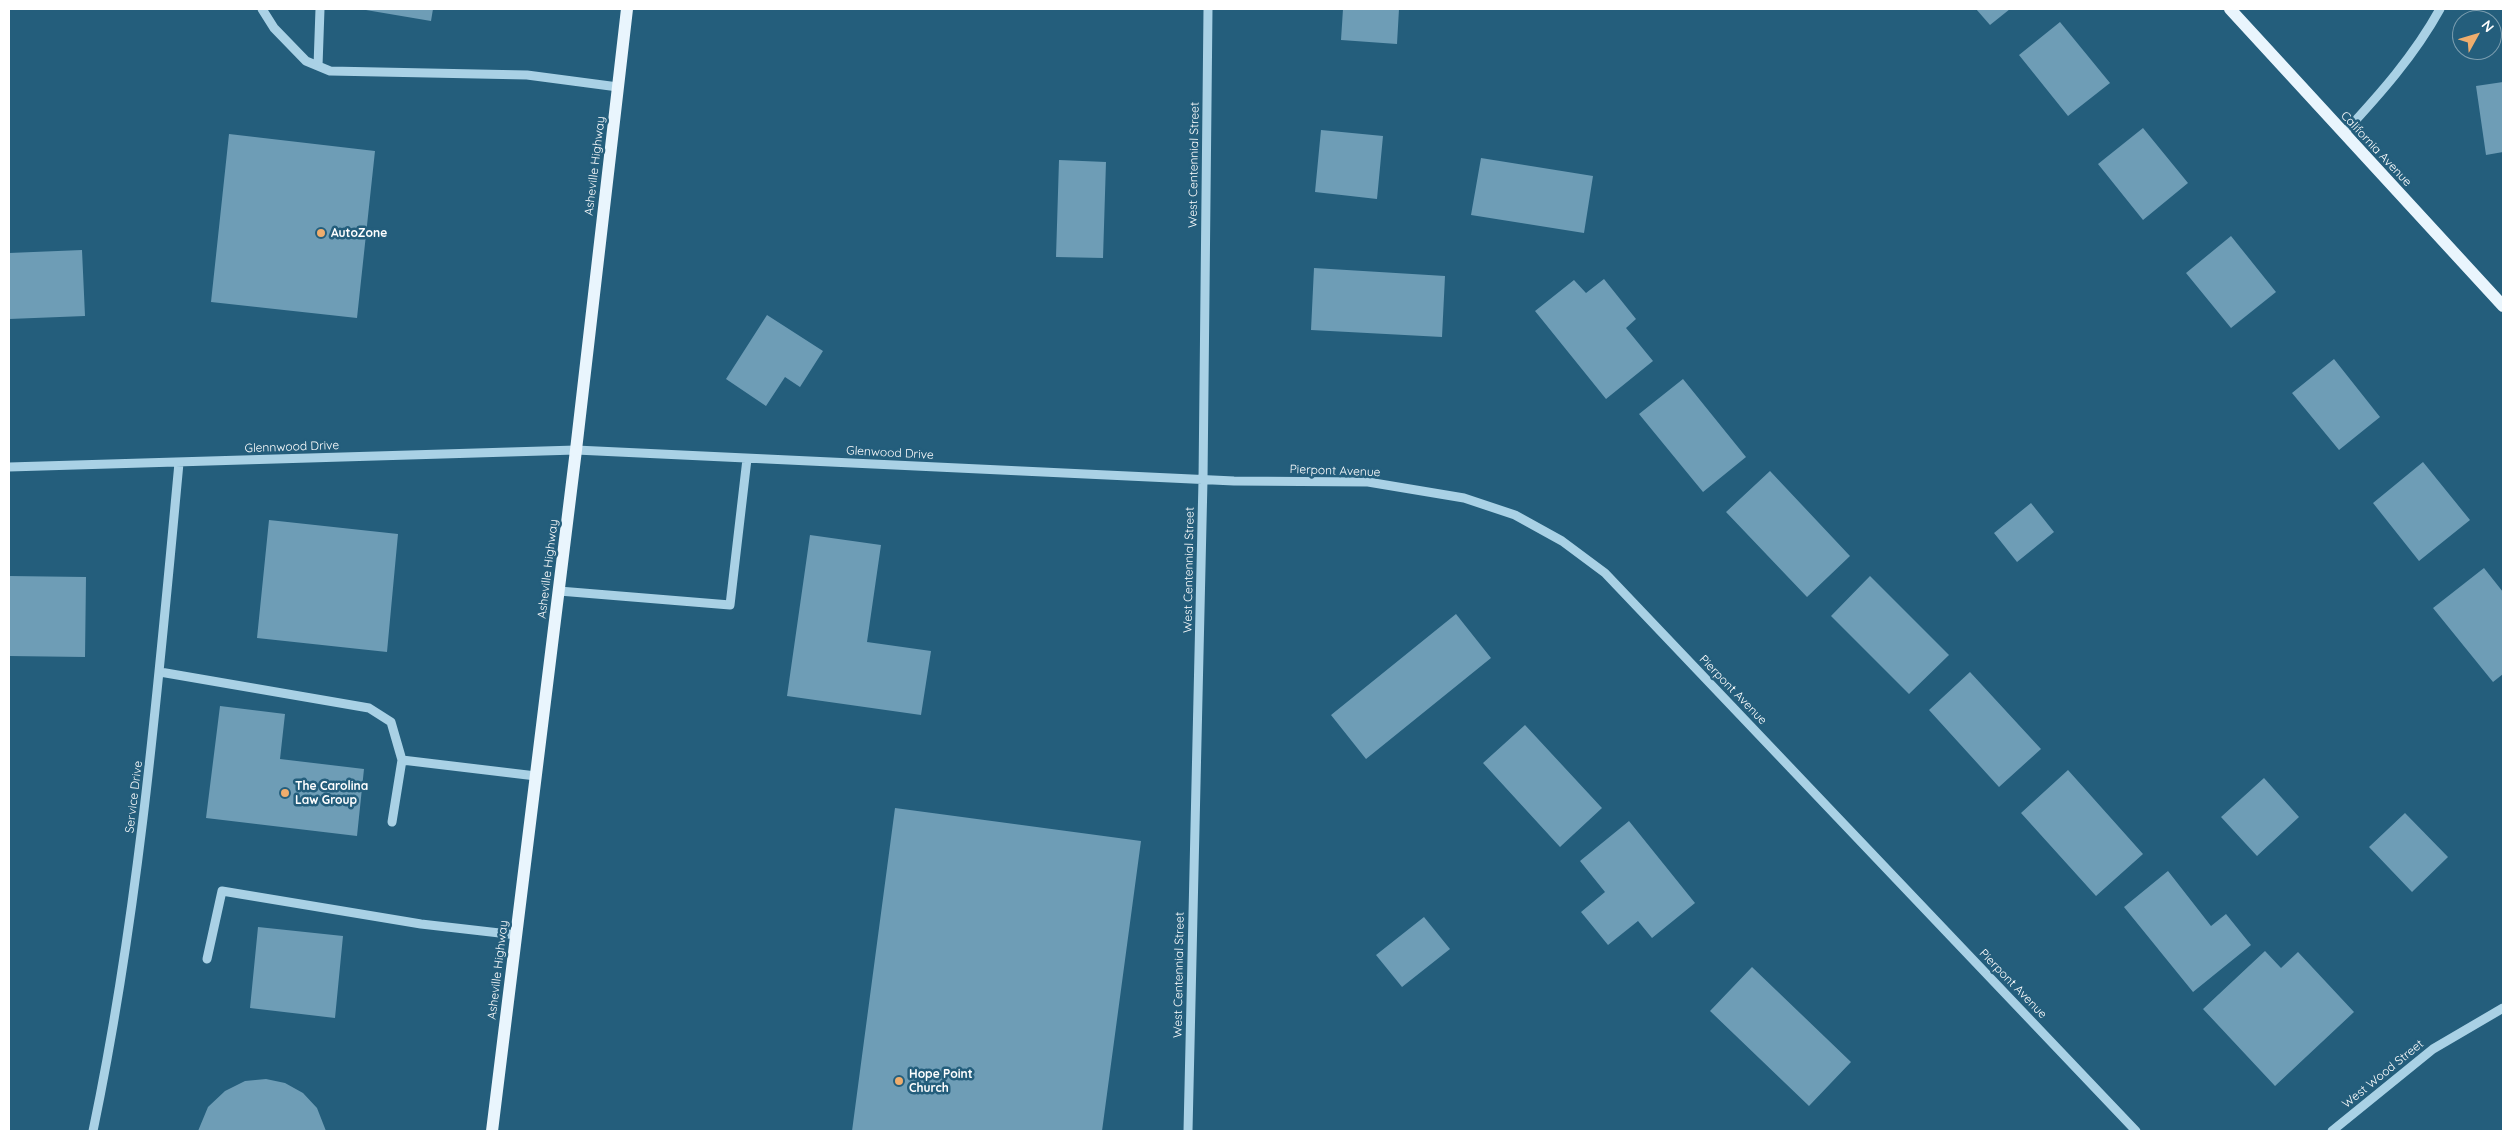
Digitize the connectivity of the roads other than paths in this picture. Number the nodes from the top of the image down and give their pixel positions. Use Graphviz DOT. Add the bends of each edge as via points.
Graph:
graph roads {
  1 [pos="262,9"];
  2 [pos="320,9"];
  3 [pos="627,9"];
  4 [pos="1208,9"];
  5 [pos="2230,9"];
  6 [pos="2440,9"];
  7 [pos="318,66"];
  8 [pos="618,87"];
  9 [pos="2344,134"];
  10 [pos="2503,306"];
  11 [pos="576,450"];
  12 [pos="747,459"];
  13 [pos="178,463"];
  14 [pos="9,468"];
  15 [pos="1203,480"];
  16 [pos="559,591"];
  17 [pos="160,672"];
  18 [pos="402,760"];
  19 [pos="536,776"];
  20 [pos="392,822"];
  21 [pos="516,935"];
  22 [pos="207,959"];
  23 [pos="2503,1008"];
  24 [pos="93,1131"];
  25 [pos="492,1131"];
  26 [pos="1188,1131"];
  27 [pos="2136,1131"];
  28 [pos="2332,1131"];
  1 -- 7 [label="street" via="274,28 306,61"];
  2 -- 7 [label="street"];
  3 -- 8 [label="main road, Asheville Highway"];
  4 -- 15 [label="street, West Centennial Street"];
  5 -- 9 [label="main road, California Avenue"];
  6 -- 9 [label="street" via="2388,86"];
  7 -- 8 [label="street" via="330,71 527,75"];
  8 -- 11 [label="main road, Asheville Highway"];
  9 -- 10 [label="main road, California Avenue"];
  11 -- 12 [label="street, Glenwood Drive"];
  11 -- 13 [label="street, Glennwood Drive"];
  11 -- 16 [label="main road, Asheville Highway"];
  12 -- 15 [label="street, Glenwood Drive"];
  12 -- 16 [label="street" via="730,605"];
  13 -- 14 [label="street, Glennwood Drive"];
  13 -- 17 [label="street, Service Drive"];
  15 -- 26 [label="street, West Centennial Street"];
  15 -- 27 [label="street, Pierpont Avenue" via="1368,482 1464,498 1515,515 1562,541 1605,573"];
  16 -- 19 [label="main road, Asheville Highway"];
  17 -- 18 [label="street" via="369,708 392,722"];
  17 -- 24 [label="street, Service Drive" via="134,896 110,1049"];
  18 -- 19 [label="street"];
  18 -- 20 [label="street"];
  19 -- 21 [label="main road, Asheville Highway"];
  21 -- 22 [label="street" via="421,924 222,891"];
  21 -- 25 [label="main road, Asheville Highway"];
  23 -- 28 [label="street, West Wood Street" via="2433,1049"];
}
